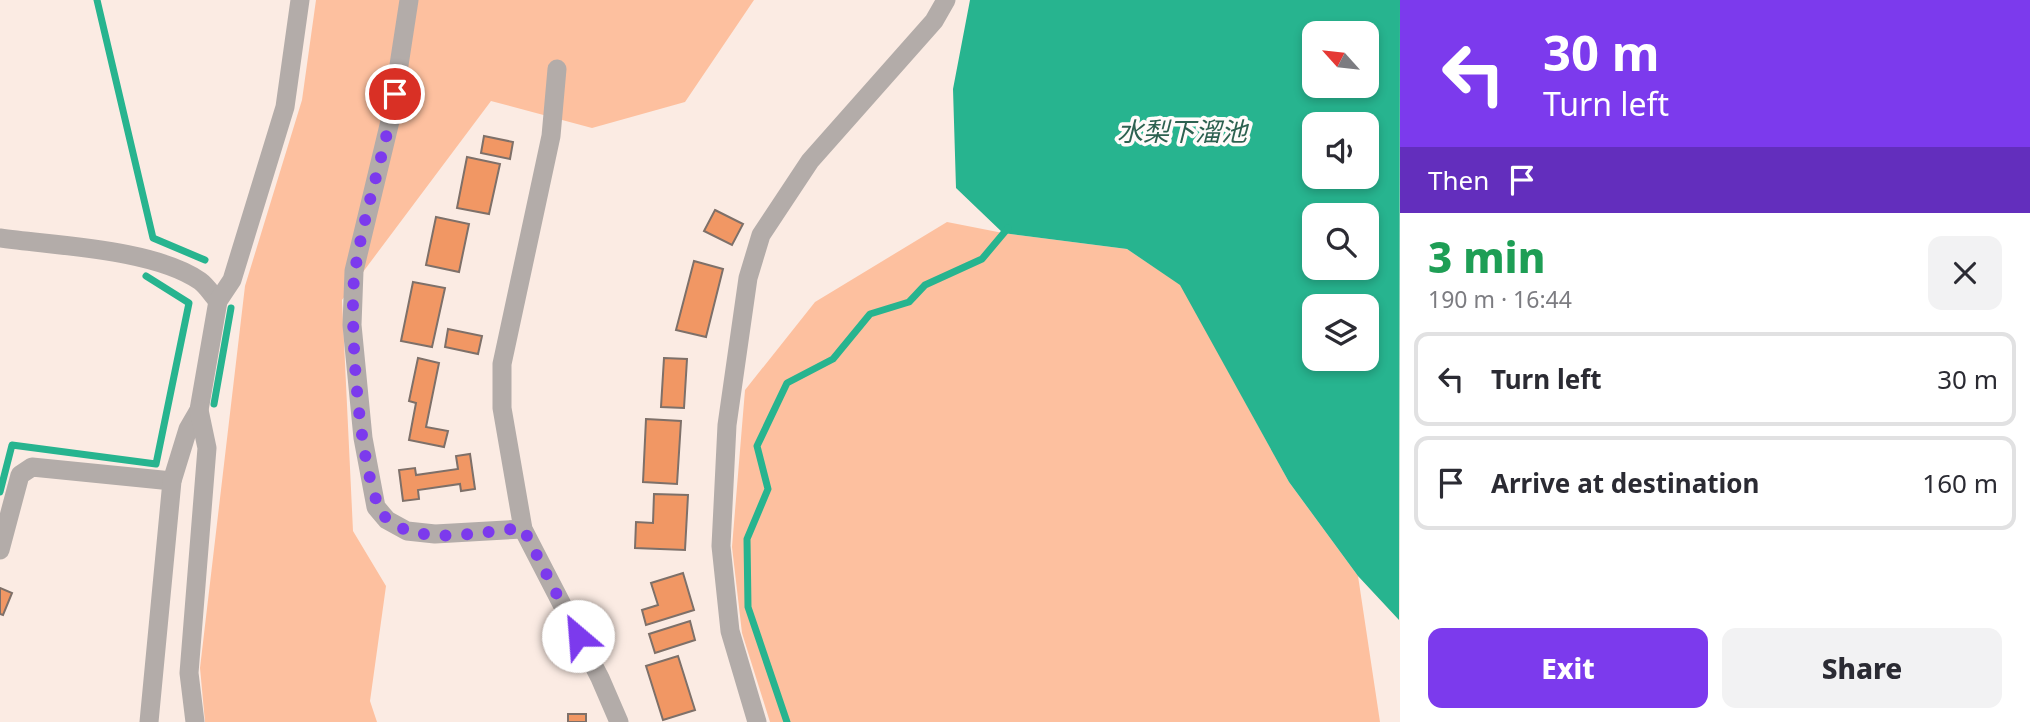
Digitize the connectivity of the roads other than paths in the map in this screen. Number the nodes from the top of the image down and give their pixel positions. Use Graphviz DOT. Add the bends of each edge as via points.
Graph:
graph roads {
  1 [pos="300,0"];
  2 [pos="409,0"];
  3 [pos="946,0"];
  4 [pos="556,69"];
  5 [pos="0,238"];
  6 [pos="218,302"];
  7 [pos="199,410"];
  8 [pos="172,481"];
  9 [pos="523,528"];
  10 [pos="0,550"];
  11 [pos="149,722"];
  12 [pos="195,722"];
  13 [pos="619,722"];
  14 [pos="757,722"];
  1 -- 6 [label="street" via="285,107 232,280"];
  2 -- 9 [label="street" via="391,117 354,271 352,325 363,438 376,507 387,520 408,531 435,534"];
  3 -- 14 [label="street" via="934,21 810,161 761,235 748,278 727,425 721,546 730,631"];
  4 -- 9 [label="street" via="551,136 502,364 502,408"];
  5 -- 6 [label="street" via="145,258 202,282"];
  6 -- 7 [label="street"];
  7 -- 8 [label="street" via="188,429"];
  7 -- 12 [label="street" via="207,448 189,673"];
  8 -- 10 [label="street" via="32,467 20,475"];
  8 -- 11 [label="street"];
  9 -- 13 [label="street"];
}
